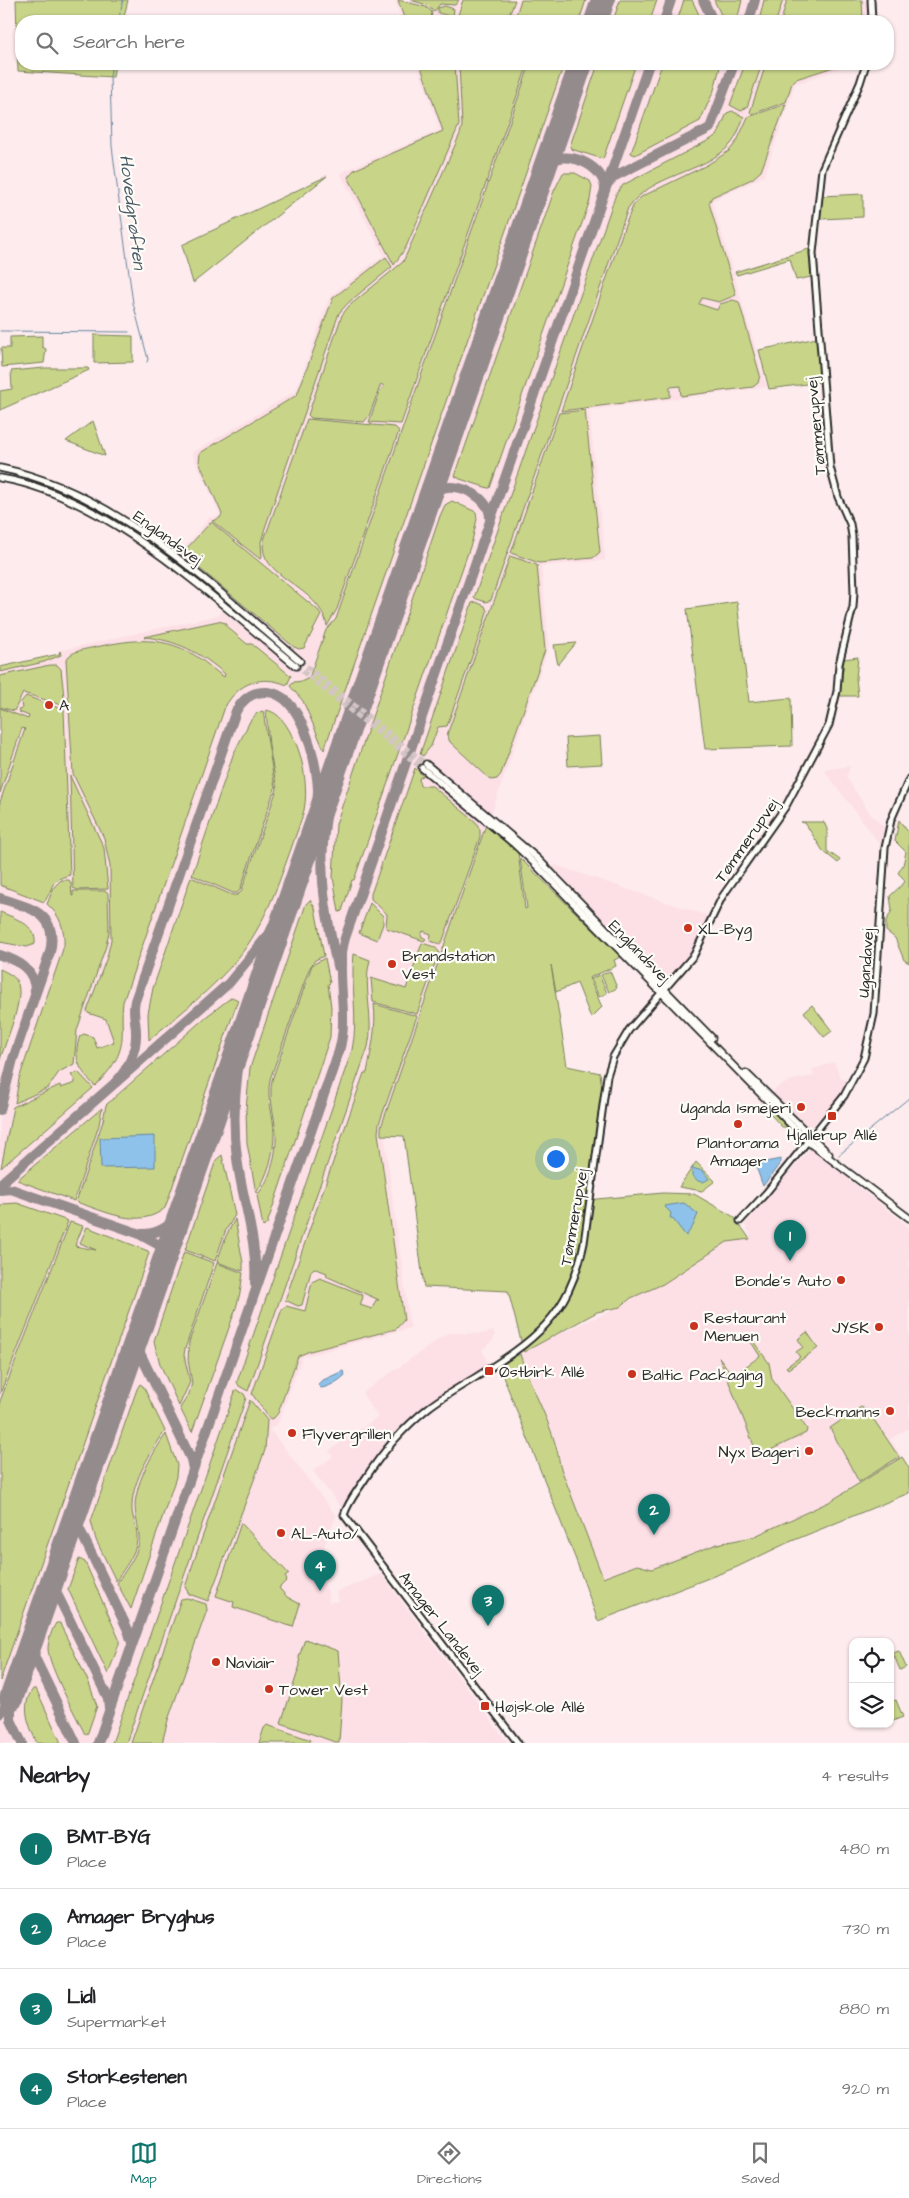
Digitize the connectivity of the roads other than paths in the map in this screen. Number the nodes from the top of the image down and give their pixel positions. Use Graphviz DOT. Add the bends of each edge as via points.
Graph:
graph roads {
  1 [pos="871,0"];
  2 [pos="872,15"];
  3 [pos="864,70"];
  4 [pos="0,468"];
  5 [pos="0,478"];
  6 [pos="424,766"];
  7 [pos="909,779"];
  8 [pos="663,990"];
  9 [pos="810,1139"];
  10 [pos="909,1218"];
  11 [pos="740,1221"];
  12 [pos="345,1518"];
  13 [pos="518,1743"];
  1 -- 2 [label="street"];
  3 -- 8 [label="street, Tømmerupvej" via="822,169 812,253 830,467 850,524 853,549 853,607 839,664 834,710 823,738 786,806 722,897 692,959"];
  4 -- 5 [label="main road, Englandsvej" via="39,479 95,503 192,570 298,663 135,538 88,509 46,491"];
  6 -- 8 [label="main road, Englandsvej" via="537,858"];
  7 -- 9 [label="street, Ugandavej" via="891,820 886,848 874,1014 868,1043 852,1084"];
  8 -- 9 [label="main road, Englandsvej"];
  8 -- 12 [label="street, Tømmerupvej" via="629,1030 613,1057 607,1076 584,1243 578,1270 566,1297 549,1322 528,1342 444,1396 403,1430 372,1469 345,1511"];
  9 -- 10 [label="main road, Englandsvej"];
  9 -- 11 [label="street, Ugandavej"];
  12 -- 13 [label="street, Amager Landevej"];
}
